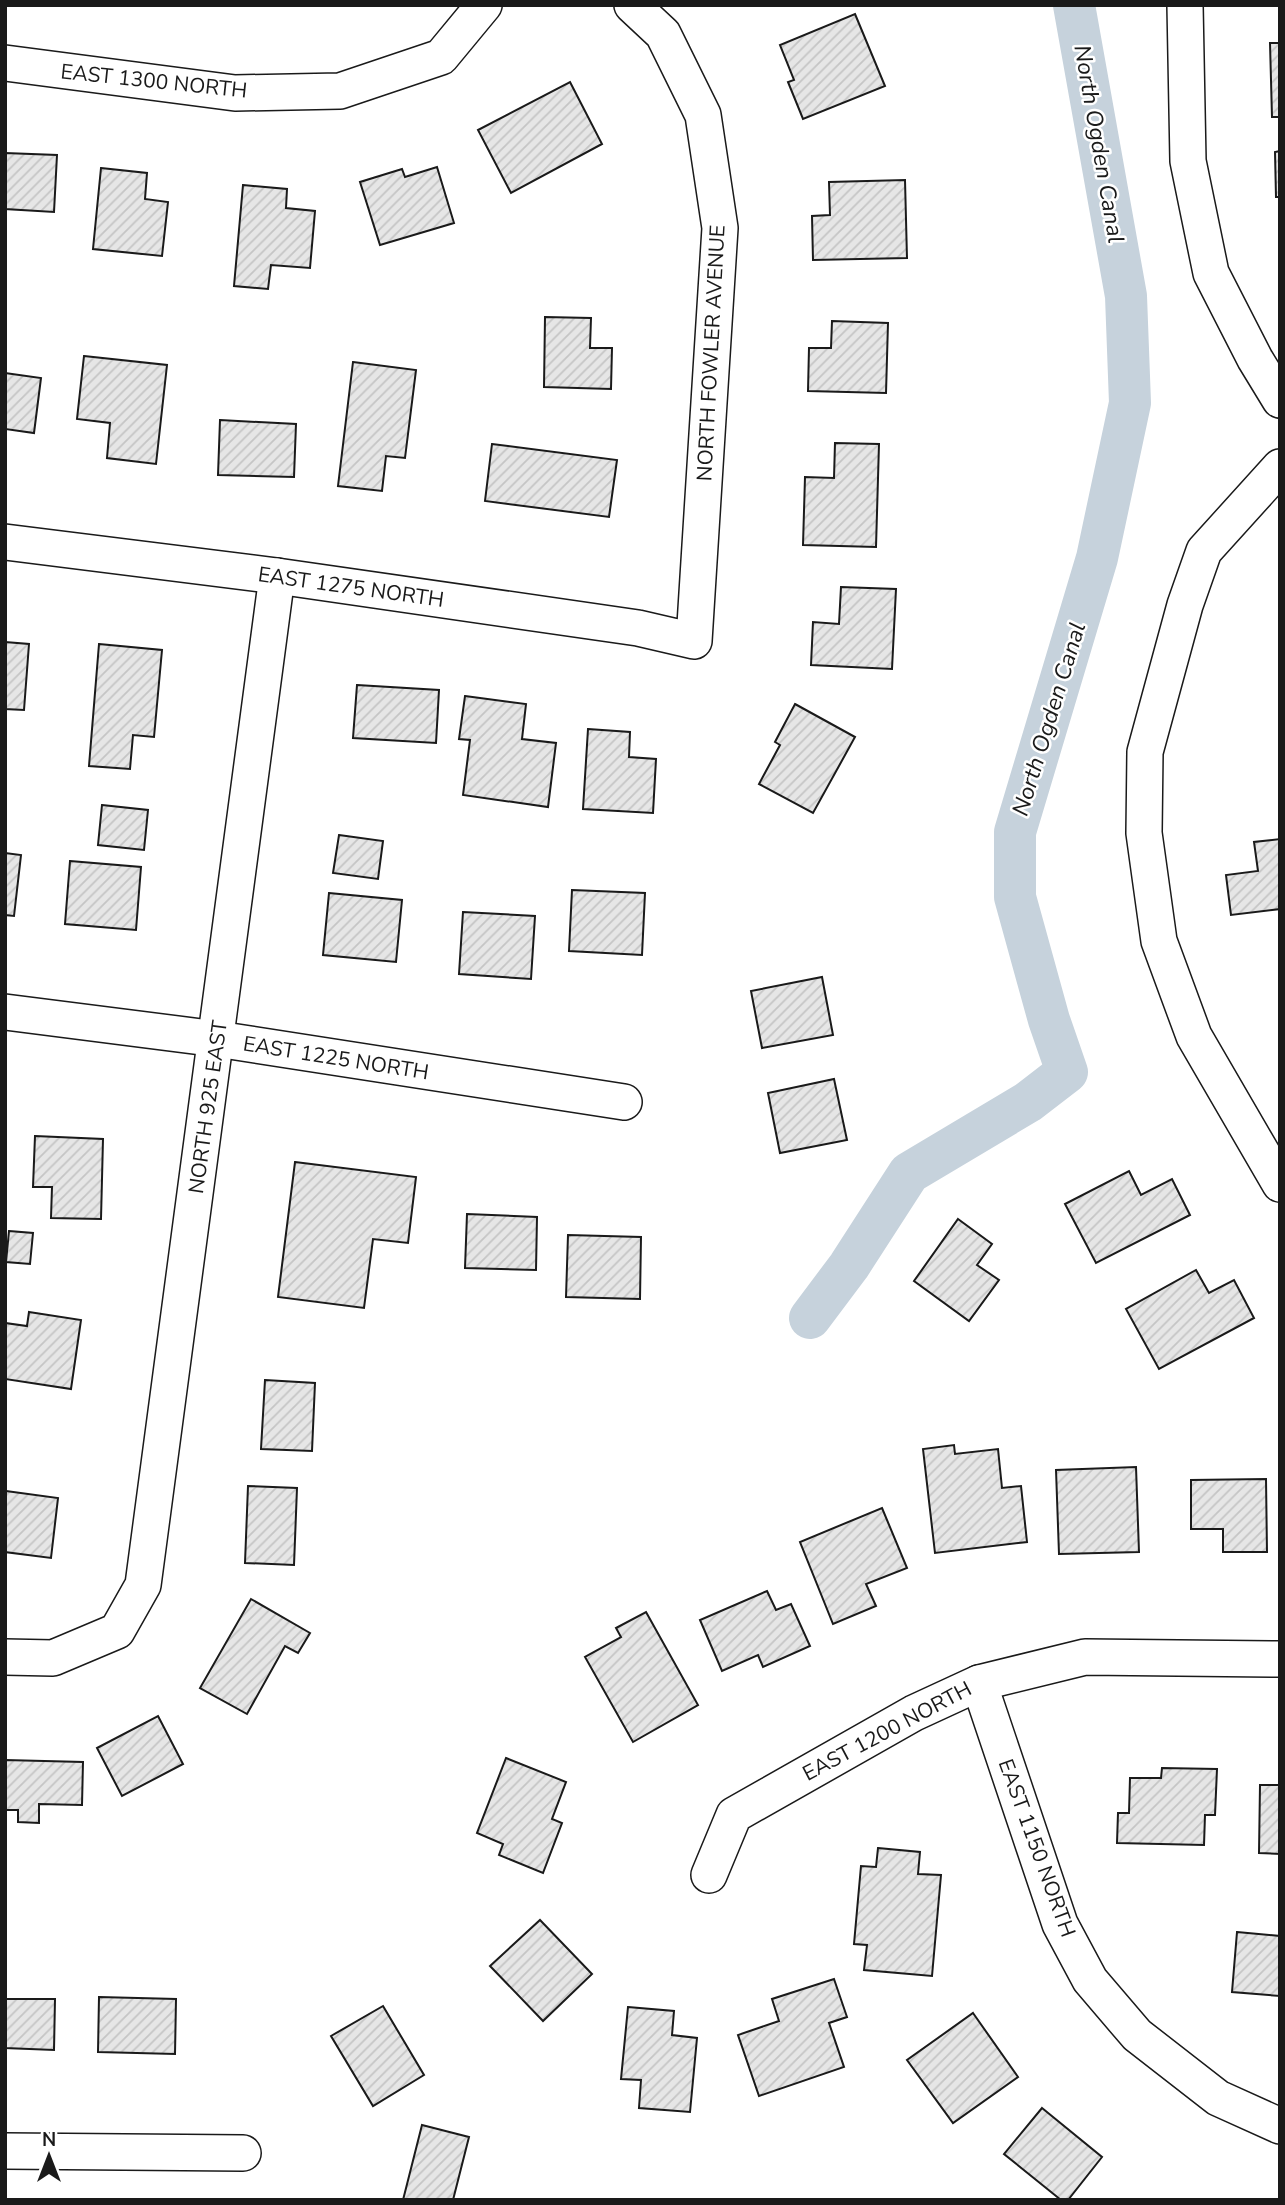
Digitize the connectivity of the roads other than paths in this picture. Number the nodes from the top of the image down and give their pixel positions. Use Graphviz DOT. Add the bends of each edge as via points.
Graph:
graph roads {
  1 [pos="484,5"];
  2 [pos="632,5"];
  3 [pos="1185,5"];
  4 [pos="5,63"];
  5 [pos="1280,400"];
  6 [pos="1280,467"];
  7 [pos="5,542"];
  8 [pos="277,576"];
  9 [pos="694,641"];
  10 [pos="5,1012"];
  11 [pos="217,1039"];
  12 [pos="624,1102"];
  13 [pos="1280,1184"];
  14 [pos="5,1657"];
  15 [pos="1280,1659"];
  16 [pos="979,1683"];
  17 [pos="709,1875"];
  18 [pos="1280,2126"];
  19 [pos="5,2151"];
  20 [pos="243,2153"];
  1 -- 4 [label="street, EAST 1300 NORTH" via="441,57 340,91 235,93"];
  2 -- 9 [label="street, NORTH FOWLER AVENUE" via="663,34 703,115 720,228"];
  3 -- 5 [label="street" via="1188,161 1211,273"];
  6 -- 13 [label="street" via="1204,551 1145,752 1144,833 1159,941 1194,1036"];
  7 -- 8 [label="street, EAST 1275 NORTH"];
  8 -- 9 [label="street, EAST 1275 NORTH" via="638,628"];
  8 -- 11 [label="street, NORTH 925 EAST"];
  10 -- 11 [label="street, EAST 1225 NORTH"];
  11 -- 12 [label="street, EAST 1225 NORTH"];
  11 -- 14 [label="street, NORTH 925 EAST" via="144,1585 117,1631 53,1658"];
  15 -- 16 [label="street, EAST 1200 NORTH" via="1085,1657"];
  16 -- 17 [label="street, EAST 1200 NORTH" via="914,1713 734,1815"];
  16 -- 18 [label="street, EAST 1150 NORTH" via="1060,1924 1090,1980 1137,2035 1218,2098"];
  19 -- 20 [label="street"];
}
